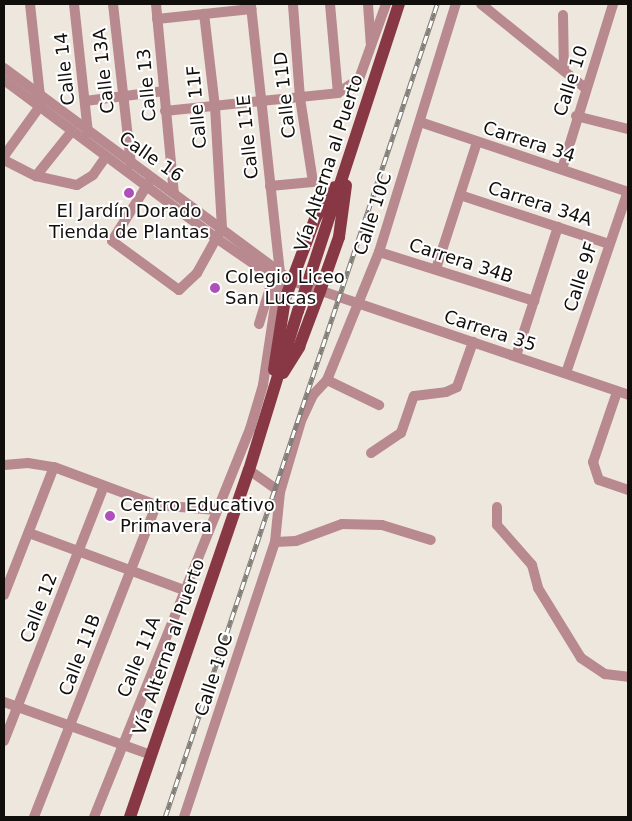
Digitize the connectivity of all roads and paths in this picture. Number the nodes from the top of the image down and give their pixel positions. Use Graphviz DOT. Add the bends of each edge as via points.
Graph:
graph roads {
  1 [pos="30,4"];
  2 [pos="74,4"];
  3 [pos="113,4"];
  4 [pos="156,4"];
  5 [pos="293,4"];
  6 [pos="330,4"];
  7 [pos="368,4"];
  8 [pos="386,4"];
  9 [pos="399,4"];
  10 [pos="456,4"];
  11 [pos="481,4"];
  12 [pos="613,4"];
  13 [pos="251,6"];
  14 [pos="204,14"];
  15 [pos="563,15"];
  16 [pos="157,19"];
  17 [pos="371,46"];
  18 [pos="4,68"];
  19 [pos="564,71"];
  20 [pos="5,84"];
  21 [pos="585,88"];
  22 [pos="164,91"];
  23 [pos="338,93"];
  24 [pos="122,95"];
  25 [pos="300,98"];
  26 [pos="40,101"];
  27 [pos="85,101"];
  28 [pos="260,104"];
  29 [pos="215,107"];
  30 [pos="166,111"];
  31 [pos="576,116"];
  32 [pos="420,122"];
  33 [pos="628,128"];
  34 [pos="72,131"];
  35 [pos="88,132"];
  36 [pos="477,142"];
  37 [pos="4,158"];
  38 [pos="105,158"];
  39 [pos="131,164"];
  40 [pos="348,164"];
  41 [pos="562,170"];
  42 [pos="36,176"];
  43 [pos="149,182"];
  44 [pos="270,186"];
  45 [pos="628,192"];
  46 [pos="174,193"];
  47 [pos="460,195"];
  48 [pos="558,227"];
  49 [pos="222,228"];
  50 [pos="216,238"];
  51 [pos="610,244"];
  52 [pos="379,252"];
  53 [pos="280,269"];
  54 [pos="436,269"];
  55 [pos="286,283"];
  56 [pos="320,292"];
  57 [pos="342,299"];
  58 [pos="534,301"];
  59 [pos="358,306"];
  60 [pos="259,324"];
  61 [pos="473,342"];
  62 [pos="516,356"];
  63 [pos="566,373"];
  64 [pos="327,380"];
  65 [pos="273,390"];
  66 [pos="618,392"];
  67 [pos="628,395"];
  68 [pos="379,405"];
  69 [pos="371,453"];
  70 [pos="4,465"];
  71 [pos="54,467"];
  72 [pos="248,470"];
  73 [pos="104,486"];
  74 [pos="628,490"];
  75 [pos="280,492"];
  76 [pos="156,505"];
  77 [pos="497,507"];
  78 [pos="217,510"];
  79 [pos="29,533"];
  80 [pos="430,540"];
  81 [pos="275,542"];
  82 [pos="78,551"];
  83 [pos="130,571"];
  84 [pos="5,589"];
  85 [pos="184,590"];
  86 [pos="628,677"];
  87 [pos="4,702"];
  88 [pos="17,707"];
  89 [pos="70,726"];
  90 [pos="4,742"];
  91 [pos="122,744"];
  92 [pos="151,755"];
  93 [pos="34,817"];
  94 [pos="94,817"];
  95 [pos="130,817"];
  96 [pos="184,817"];
  1 -- 26 [label="street"];
  2 -- 27 [label="street, Calle 14"];
  3 -- 24 [label="street, Calle 13A"];
  4 -- 16 [label="street, Calle 13"];
  5 -- 25 [label="street, Calle 11D"];
  6 -- 23 [label="street"];
  7 -- 17 [label="street"];
  8 -- 17 [label="street"];
  9 -- 40 [label="main road, Vía Alterna al Puerto"];
  10 -- 32 [label="street, Calle 10C"];
  11 -- 19 [label="street"];
  12 -- 21 [label="street, Calle 10"];
  13 -- 14 [label="street"];
  13 -- 28 [label="street, Calle 11E"];
  14 -- 16 [label="street"];
  14 -- 29 [label="street, Calle 11F"];
  15 -- 19 [label="street"];
  16 -- 22 [label="street, Calle 13"];
  17 -- 23 [label="street" via="359,79"];
  18 -- 26 [label="street, Calle 16"];
  19 -- 21 [label="street"];
  20 -- 26 [label="street, Calle 16"];
  21 -- 31 [label="street, Calle 10"];
  22 -- 24 [label="street"];
  22 -- 30 [label="street, Calle 13"];
  23 -- 25 [label="street"];
  24 -- 27 [label="street"];
  24 -- 39 [label="street, Calle 13A"];
  25 -- 28 [label="street"];
  25 -- 44 [label="street, Calle 11D" via="313,182"];
  26 -- 34 [label="street, Calle 16"];
  26 -- 35 [label="street, Calle 16"];
  26 -- 37 [label="street"];
  27 -- 35 [label="street, Calle 14"];
  28 -- 29 [label="street"];
  28 -- 44 [label="street, Calle 11E"];
  29 -- 30 [label="street"];
  29 -- 49 [label="street, Calle 11F"];
  30 -- 46 [label="street, Calle 13"];
  31 -- 33 [label="street"];
  31 -- 41 [label="street, Calle 10"];
  32 -- 36 [label="street, Carrera 34"];
  32 -- 52 [label="street, Calle 10C"];
  34 -- 38 [label="street, Calle 16"];
  34 -- 42 [label="street"];
  35 -- 39 [label="street, Calle 16"];
  36 -- 41 [label="street, Carrera 34"];
  36 -- 47 [label="street"];
  37 -- 42 [label="street"];
  38 -- 42 [label="street" via="84,183 77,185"];
  38 -- 43 [label="street, Calle 16"];
  39 -- 43 [label="street, Calle 16"];
  40 -- 55 [label="main road" via="315,219"];
  40 -- 56 [label="main road" via="339,237"];
  40 -- 65 [label="main road, Vía Alterna al Puerto, bridge"];
  41 -- 45 [label="street, Carrera 34"];
  43 -- 46 [label="street, Calle 16"];
  43 -- 50 [label="street, Calle 16"];
  43 -- 50 [label="street" via="112,241 179,290 197,273"];
  44 -- 53 [label="street, Calle 11E"];
  45 -- 51 [label="street, Calle 9F"];
  46 -- 49 [label="street, Calle 16"];
  47 -- 48 [label="street, Carrera 34A"];
  47 -- 54 [label="street"];
  48 -- 51 [label="street, Carrera 34A"];
  48 -- 58 [label="street"];
  49 -- 50 [label="street"];
  49 -- 53 [label="street, Calle 16"];
  50 -- 53 [label="street, Calle 16" via="267,273"];
  51 -- 63 [label="street, Calle 9F"];
  52 -- 54 [label="street, Carrera 34B"];
  52 -- 59 [label="street, Calle 10C"];
  53 -- 55 [label="street, Calle 16"];
  54 -- 58 [label="street, Carrera 34B"];
  55 -- 56 [label="street, Calle 16"];
  55 -- 60 [label="street" via="268,291"];
  55 -- 65 [label="main road"];
  55 -- 78 [label="street, Calle 11A" via="250,428"];
  56 -- 57 [label="street, Calle 16"];
  56 -- 65 [label="main road" via="299,347"];
  57 -- 59 [label="street, Carrera 35"];
  58 -- 62 [label="street"];
  59 -- 61 [label="street, Carrera 35"];
  59 -- 64 [label="street, Calle 10C"];
  61 -- 62 [label="street, Carrera 35"];
  61 -- 69 [label="street" via="457,387 446,392 414,396 401,433"];
  62 -- 63 [label="street, Carrera 35"];
  63 -- 66 [label="street, Carrera 35"];
  64 -- 68 [label="street"];
  64 -- 75 [label="street, Calle 10C" via="313,395 301,421"];
  65 -- 72 [label="main road, Vía Alterna al Puerto"];
  66 -- 67 [label="street, Carrera 35"];
  66 -- 74 [label="street" via="593,462 594,472 599,480"];
  70 -- 71 [label="street" via="28,463"];
  71 -- 73 [label="street"];
  71 -- 79 [label="street"];
  72 -- 75 [label="street"];
  72 -- 92 [label="main road, Vía Alterna al Puerto"];
  73 -- 76 [label="street"];
  73 -- 82 [label="street, Calle 12"];
  75 -- 81 [label="street, Calle 10C"];
  76 -- 78 [label="street"];
  76 -- 83 [label="street, Calle 11B"];
  77 -- 86 [label="street" via="497,525 532,565 538,588 581,658 605,674"];
  78 -- 85 [label="street, Calle 11A"];
  79 -- 82 [label="street"];
  79 -- 84 [label="street"];
  80 -- 81 [label="street" via="382,525 342,524 296,541"];
  81 -- 96 [label="street, Calle 10C"];
  82 -- 83 [label="street"];
  82 -- 88 [label="street, Calle 12"];
  83 -- 85 [label="street"];
  83 -- 89 [label="street, Calle 11B"];
  85 -- 91 [label="street, Calle 11A"];
  87 -- 88 [label="street"];
  88 -- 89 [label="street"];
  88 -- 90 [label="street, Calle 12"];
  89 -- 91 [label="street"];
  89 -- 93 [label="street, Calle 11B"];
  91 -- 92 [label="street"];
  91 -- 94 [label="street, Calle 11A"];
  92 -- 95 [label="main road, Vía Alterna al Puerto"];
}
